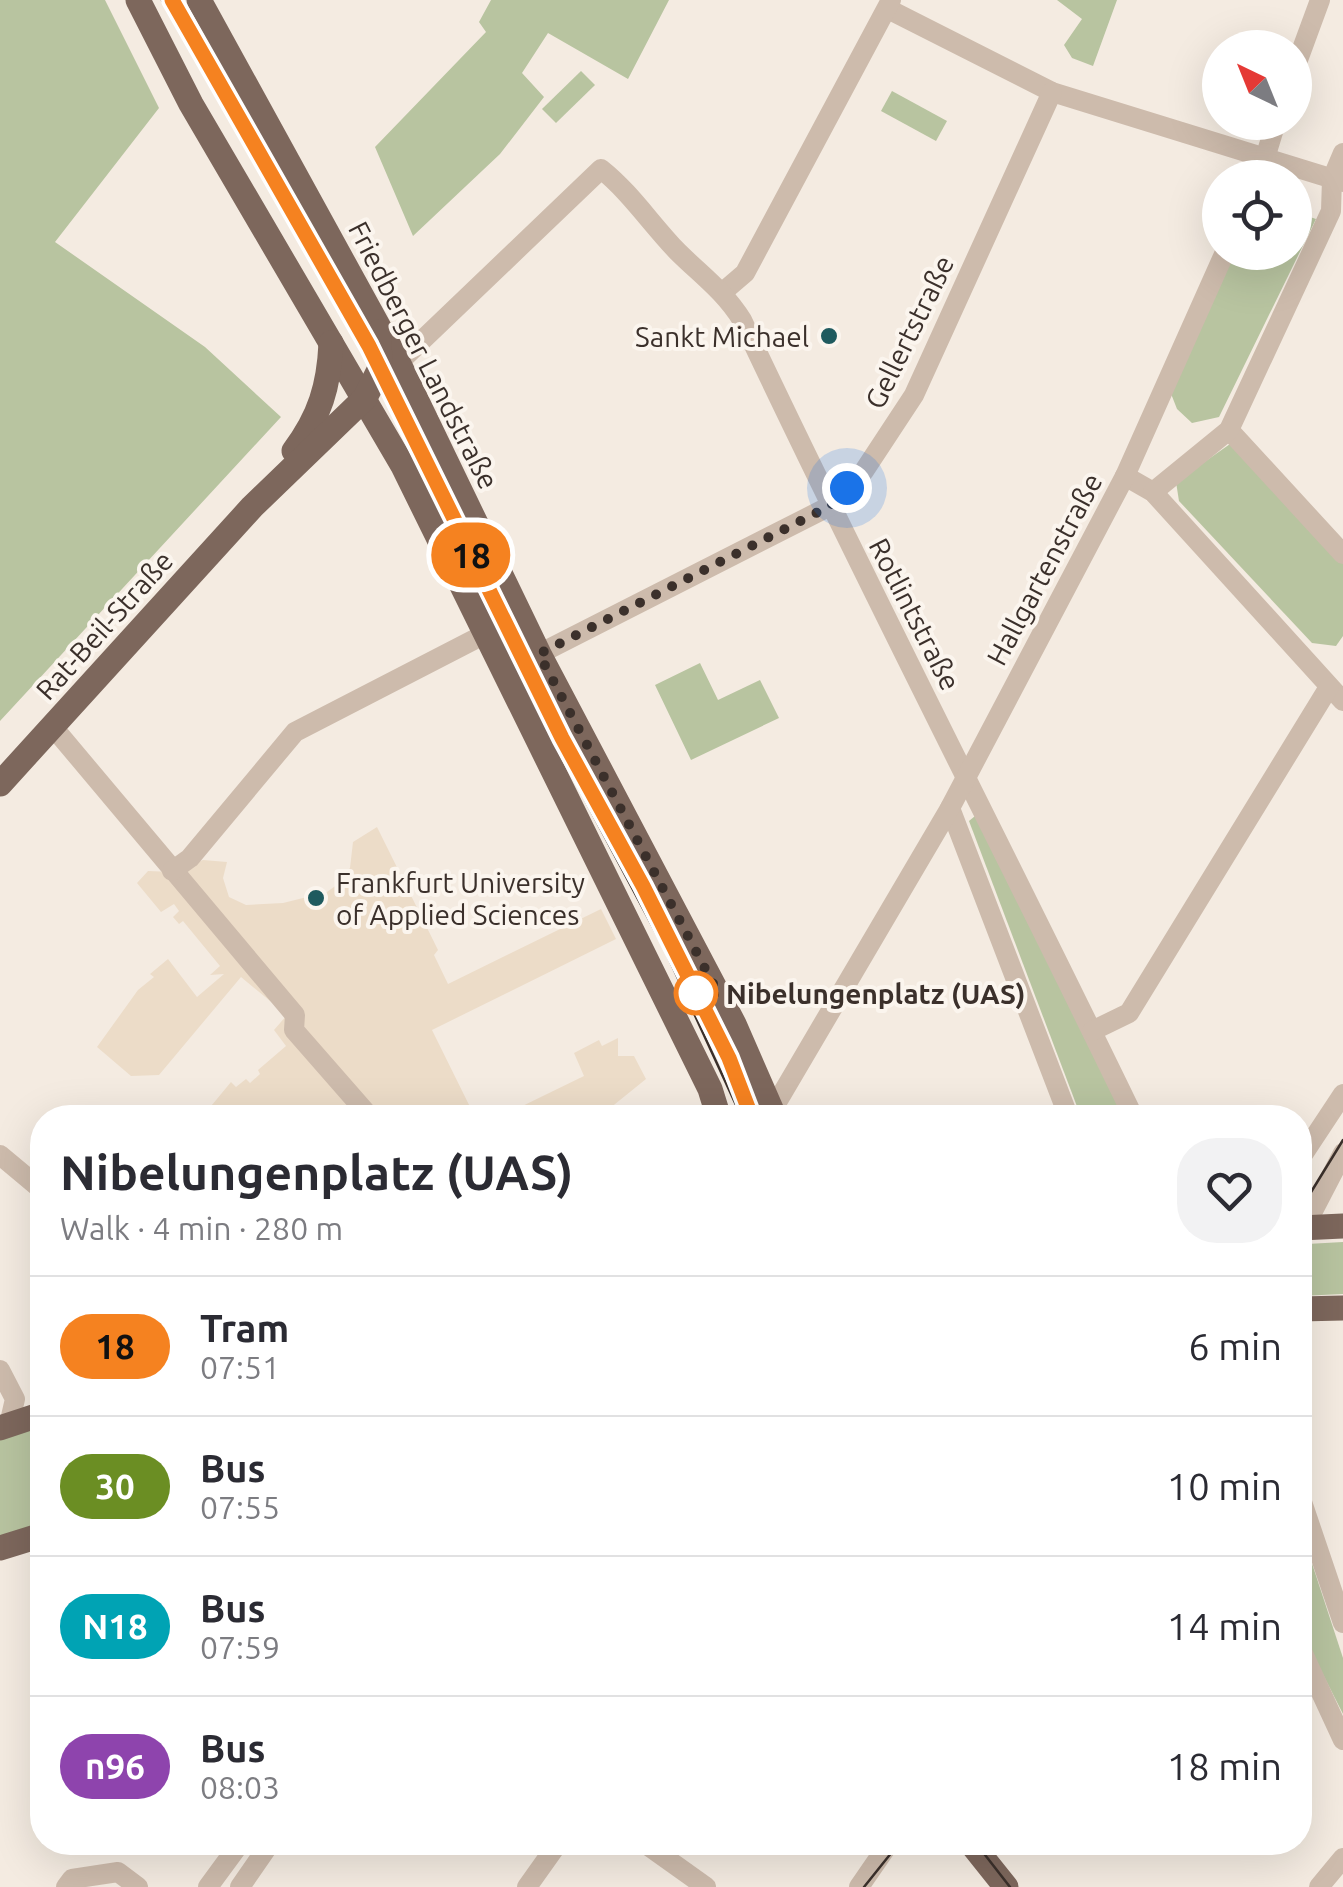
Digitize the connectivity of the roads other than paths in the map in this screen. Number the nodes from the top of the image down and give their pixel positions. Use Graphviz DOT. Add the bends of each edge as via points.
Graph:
graph roads {
  1 [pos="138,0"];
  2 [pos="199,0"];
  3 [pos="1320,0"];
  4 [pos="890,5"];
  5 [pos="1309,30"];
  6 [pos="1052,92"];
  7 [pos="1343,153"];
  8 [pos="1238,160"];
  9 [pos="1312,176"];
  10 [pos="1338,180"];
  11 [pos="1217,270"];
  12 [pos="724,292"];
  13 [pos="379,327"];
  14 [pos="331,343"];
  15 [pos="398,362"];
  16 [pos="356,406"];
  17 [pos="1229,430"];
  18 [pos="1125,476"];
  19 [pos="1153,492"];
  20 [pos="830,506"];
  21 [pos="252,507"];
  22 [pos="1343,554"];
  23 [pos="484,634"];
  24 [pos="539,654"];
  25 [pos="1336,694"];
  26 [pos="53,727"];
  27 [pos="967,773"];
  28 [pos="0,784"];
  29 [pos="950,808"];
  30 [pos="172,870"];
  31 [pos="1092,1030"];
  32 [pos="1343,1094"];
  33 [pos="360,1105"];
  34 [pos="715,1105"];
  35 [pos="770,1105"];
  36 [pos="779,1105"];
  37 [pos="1064,1105"];
  38 [pos="1128,1105"];
  39 [pos="1312,1141"];
  40 [pos="1343,1152"];
  41 [pos="0,1154"];
  42 [pos="30,1180"];
  43 [pos="1312,1211"];
  44 [pos="1343,1226"];
  45 [pos="1312,1229"];
  46 [pos="1343,1308"];
  47 [pos="1312,1309"];
  48 [pos="0,1370"];
  49 [pos="30,1418"];
  50 [pos="5,1426"];
  51 [pos="1312,1531"];
  52 [pos="30,1539"];
  53 [pos="0,1548"];
  54 [pos="1343,1623"];
  55 [pos="1312,1673"];
  56 [pos="1343,1740"];
  57 [pos="231,1855"];
  58 [pos="263,1855"];
  59 [pos="550,1855"];
  60 [pos="661,1855"];
  61 [pos="881,1855"];
  62 [pos="980,1855"];
  63 [pos="1343,1858"];
  64 [pos="66,1887"];
  65 [pos="138,1887"];
  66 [pos="208,1887"];
  67 [pos="240,1887"];
  68 [pos="528,1887"];
  69 [pos="706,1887"];
  70 [pos="859,1887"];
  71 [pos="1006,1887"];
  72 [pos="1318,1887"];
  1 -- 14 [label="main road"];
  2 -- 13 [label="main road, Friedberger Landstraße"];
  3 -- 5 [label="street"];
  4 -- 6 [label="street"];
  4 -- 12 [label="street" via="744,274"];
  6 -- 8 [label="street"];
  6 -- 20 [label="street, Gellertstraße" via="914,395 864,472"];
  7 -- 10 [label="street"];
  9 -- 10 [label="street"];
  10 -- 17 [label="street" via="1331,211"];
  11 -- 18 [label="street, Hallgartenstraße"];
  12 -- 15 [label="street, Rotlintstraße" via="601,169"];
  12 -- 20 [label="street, Rotlintstraße"];
  13 -- 15 [label="main road, Friedberger Landstraße"];
  13 -- 16 [label="main road" via="380,368"];
  14 -- 16 [label="main road"];
  14 -- 21 [label="main road, Rat-Beil-Straße" via="318,414"];
  15 -- 16 [label="street"];
  15 -- 24 [label="main road, Friedberger Landstraße"];
  16 -- 21 [label="main road, Rat-Beil-Straße"];
  16 -- 23 [label="main road"];
  17 -- 19 [label="street"];
  17 -- 22 [label="street"];
  18 -- 19 [label="street"];
  18 -- 27 [label="street, Hallgartenstraße"];
  19 -- 25 [label="street"];
  20 -- 24 [label="street, Gellertstraße"];
  20 -- 27 [label="street, Rotlintstraße"];
  21 -- 26 [label="main road, Rat-Beil-Straße"];
  23 -- 30 [label="street" via="295,732 190,858"];
  23 -- 34 [label="main road"];
  24 -- 35 [label="main road, Friedberger Landstraße"];
  25 -- 31 [label="street" via="1128,1013"];
  26 -- 28 [label="main road, Rat-Beil-Straße"];
  26 -- 30 [label="street"];
  27 -- 29 [label="street, Hallgartenstraße"];
  27 -- 31 [label="street, Rotlintstraße"];
  29 -- 36 [label="street, Hallgartenstraße"];
  29 -- 37 [label="street"];
  30 -- 33 [label="street" via="295,1015 294,1030"];
  31 -- 38 [label="street, Rotlintstraße"];
  32 -- 39 [label="street"];
  40 -- 43 [label="street"];
  41 -- 42 [label="street"];
  44 -- 45 [label="main road"];
  46 -- 47 [label="main road"];
  48 -- 50 [label="street" via="16,1399"];
  49 -- 50 [label="main road"];
  51 -- 54 [label="street"];
  52 -- 53 [label="main road"];
  55 -- 56 [label="street"];
  57 -- 66 [label="street"];
  58 -- 67 [label="street"];
  59 -- 68 [label="street"];
  60 -- 69 [label="street"];
  61 -- 70 [label="street"];
  62 -- 71 [label="main road"];
  63 -- 72 [label="street"];
  64 -- 65 [label="street" via="72,1878 118,1872"];
}
